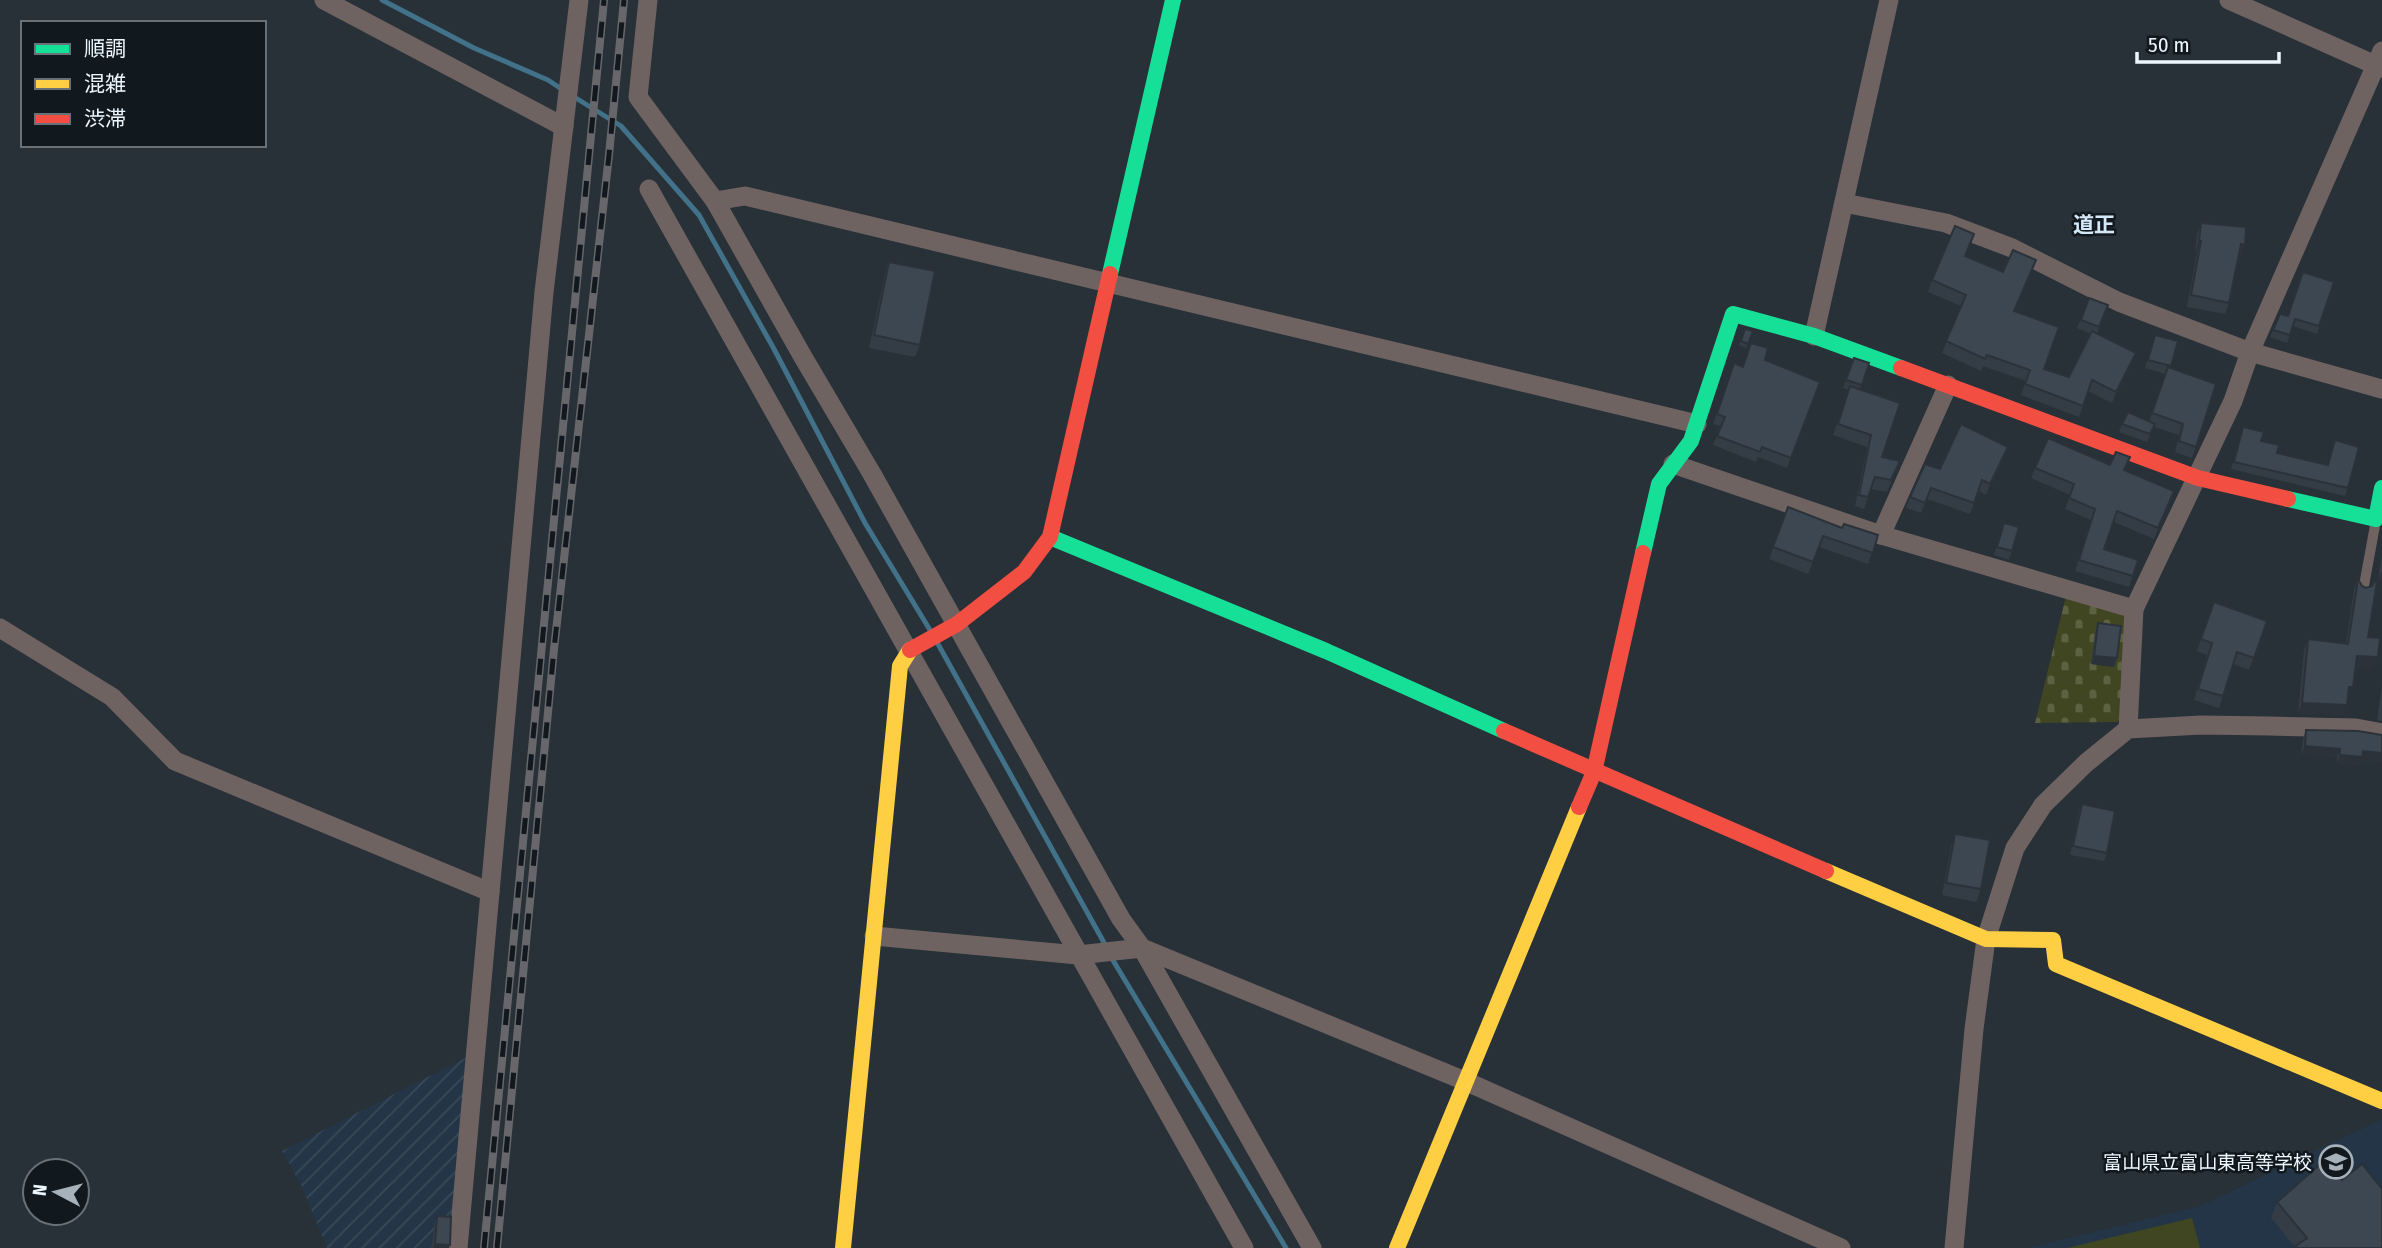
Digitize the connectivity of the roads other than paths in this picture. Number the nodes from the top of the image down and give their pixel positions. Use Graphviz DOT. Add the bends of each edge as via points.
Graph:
graph roads {
  1 [pos="324,0"];
  2 [pos="579,0"];
  3 [pos="648,0"];
  4 [pos="1173,0"];
  5 [pos="1889,0"];
  6 [pos="2229,0"];
  7 [pos="2380,61"];
  8 [pos="564,127"];
  9 [pos="649,189"];
  10 [pos="715,201"];
  11 [pos="1844,203"];
  12 [pos="1107,283"];
  13 [pos="1814,336"];
  14 [pos="2250,352"];
  15 [pos="1948,385"];
  16 [pos="2382,389"];
  17 [pos="1697,424"];
  18 [pos="1673,464"];
  19 [pos="2198,478"];
  20 [pos="2382,488"];
  21 [pos="2379,521"];
  22 [pos="1881,535"];
  23 [pos="1050,537"];
  24 [pos="2363,591"];
  25 [pos="2134,609"];
  26 [pos="957,624"];
  27 [pos="0,628"];
  28 [pos="909,651"];
  29 [pos="2128,729"];
  30 [pos="2382,733"];
  31 [pos="1594,772"];
  32 [pos="491,892"];
  33 [pos="874,936"];
  34 [pos="1986,939"];
  35 [pos="1142,948"];
  36 [pos="1078,955"];
  37 [pos="1465,1081"];
  38 [pos="2382,1101"];
  39 [pos="458,1248"];
  40 [pos="844,1248"];
  41 [pos="1244,1248"];
  42 [pos="1312,1248"];
  43 [pos="1397,1248"];
  44 [pos="1842,1248"];
  45 [pos="1954,1248"];
  1 -- 8 [label="street"];
  2 -- 8 [label="street"];
  3 -- 10 [label="street" via="638,97"];
  4 -- 12 [label="street"];
  5 -- 11 [label="street"];
  6 -- 7 [label="street"];
  7 -- 14 [label="street"];
  8 -- 32 [label="street" via="542,319"];
  9 -- 28 [label="street"];
  10 -- 12 [label="street" via="745,196"];
  10 -- 26 [label="street"];
  11 -- 13 [label="street"];
  11 -- 14 [label="street" via="1946,223 2012,248 2119,302"];
  12 -- 17 [label="street"];
  12 -- 23 [label="street"];
  13 -- 15 [label="street"];
  13 -- 17 [label="street" via="1733,314"];
  14 -- 16 [label="street"];
  14 -- 19 [label="street"];
  15 -- 19 [label="street"];
  15 -- 22 [label="street"];
  17 -- 18 [label="street"];
  18 -- 22 [label="street"];
  18 -- 31 [label="street" via="1659,484"];
  19 -- 21 [label="street"];
  19 -- 25 [label="street"];
  20 -- 21 [label="street"];
  21 -- 24 [label="lane"];
  22 -- 25 [label="street"];
  23 -- 26 [label="street" via="1024,572"];
  23 -- 31 [label="street" via="1326,651"];
  25 -- 29 [label="street"];
  26 -- 28 [label="street"];
  26 -- 35 [label="street" via="1121,919"];
  27 -- 32 [label="street" via="113,696 175,761"];
  28 -- 33 [label="street" via="900,666"];
  28 -- 36 [label="street"];
  29 -- 30 [label="street" via="2269,726"];
  29 -- 34 [label="street" via="2043,805 2015,848"];
  31 -- 34 [label="street"];
  31 -- 37 [label="street"];
  32 -- 39 [label="street"];
  33 -- 36 [label="street"];
  33 -- 40 [label="street"];
  34 -- 38 [label="street" via="2053,940 2056,964"];
  34 -- 45 [label="street"];
  35 -- 36 [label="street"];
  35 -- 37 [label="street"];
  35 -- 42 [label="street"];
  36 -- 41 [label="street"];
  37 -- 43 [label="street"];
  37 -- 44 [label="street"];
}
